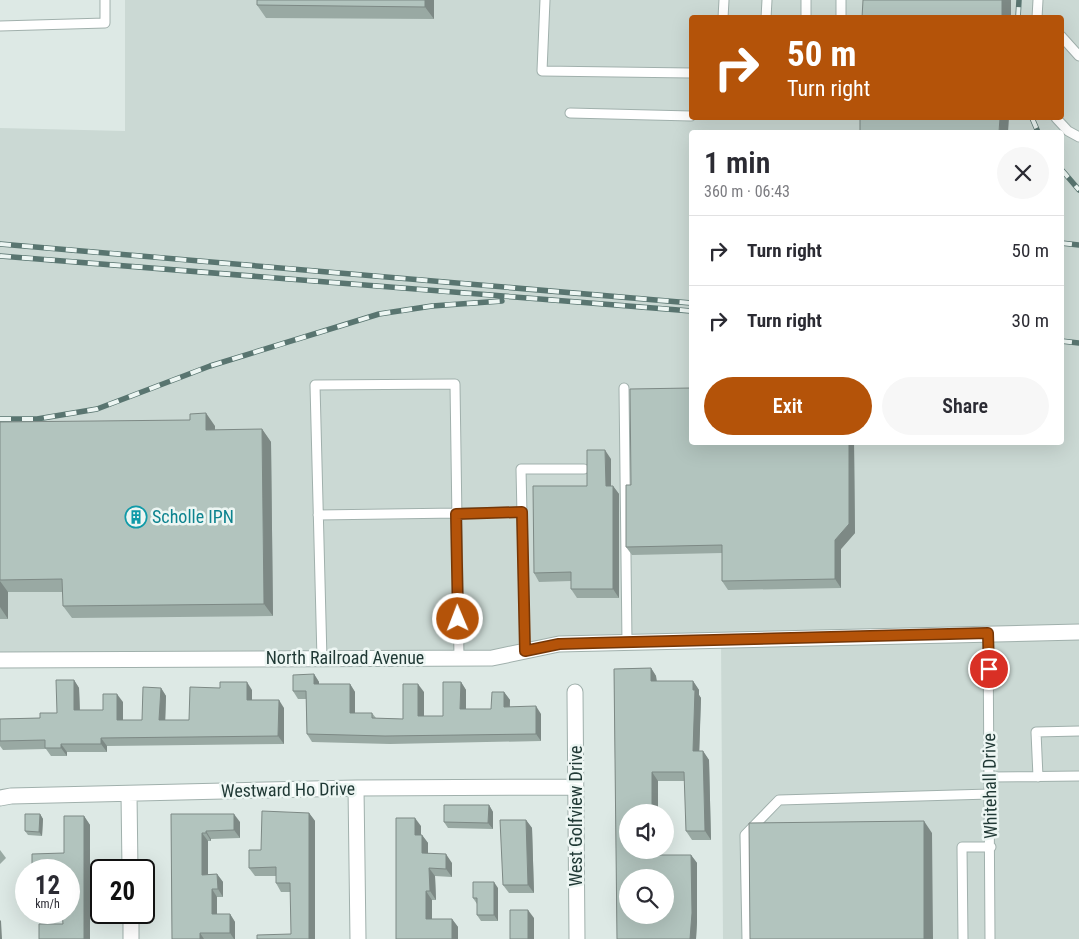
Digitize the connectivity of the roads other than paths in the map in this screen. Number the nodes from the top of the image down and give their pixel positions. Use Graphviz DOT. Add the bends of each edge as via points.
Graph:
graph roads {
  1 [pos="104,0"];
  2 [pos="545,0"];
  3 [pos="724,0"];
  4 [pos="767,0"];
  5 [pos="806,0"];
  6 [pos="841,0"];
  7 [pos="723,15"];
  8 [pos="766,15"];
  9 [pos="806,15"];
  10 [pos="841,15"];
  11 [pos="0,26"];
  12 [pos="1064,39"];
  13 [pos="1079,56"];
  14 [pos="689,73"];
  15 [pos="570,113"];
  16 [pos="689,116"];
  17 [pos="1058,120"];
  18 [pos="1079,137"];
  19 [pos="624,388"];
  20 [pos="584,469"];
  21 [pos="522,512"];
  22 [pos="456,514"];
  23 [pos="318,515"];
  24 [pos="1079,632"];
  25 [pos="988,633"];
  26 [pos="627,642"];
  27 [pos="525,651"];
  28 [pos="459,658"];
  29 [pos="322,659"];
  30 [pos="0,660"];
  31 [pos="575,692"];
  32 [pos="1079,731"];
  33 [pos="1079,776"];
  34 [pos="990,777"];
  35 [pos="1038,777"];
  36 [pos="575,787"];
  37 [pos="356,788"];
  38 [pos="129,794"];
  39 [pos="990,794"];
  40 [pos="0,798"];
  41 [pos="991,847"];
  42 [pos="130,859"];
  43 [pos="131,924"];
  44 [pos="131,939"];
  45 [pos="358,939"];
  46 [pos="577,939"];
  47 [pos="747,939"];
  48 [pos="963,939"];
  49 [pos="990,939"];
  1 -- 11 [label="lane" via="105,23"];
  2 -- 14 [label="lane" via="542,70"];
  3 -- 7 [label="lane"];
  4 -- 8 [label="lane"];
  5 -- 9 [label="lane"];
  6 -- 10 [label="lane"];
  12 -- 13 [label="lane"];
  15 -- 16 [label="lane"];
  17 -- 18 [label="lane"];
  19 -- 26 [label="lane"];
  20 -- 21 [label="lane" via="521,469"];
  21 -- 22 [label="lane"];
  21 -- 27 [label="lane"];
  22 -- 23 [label="lane"];
  22 -- 23 [label="lane" via="455,384 315,385"];
  22 -- 28 [label="lane"];
  23 -- 29 [label="lane"];
  24 -- 25 [label="street, North Railroad Avenue"];
  25 -- 26 [label="street, North Railroad Avenue"];
  25 -- 34 [label="lane, Whitehall Drive"];
  26 -- 27 [label="street, North Railroad Avenue" via="559,644"];
  27 -- 28 [label="street, North Railroad Avenue" via="492,658"];
  28 -- 29 [label="street, North Railroad Avenue"];
  29 -- 30 [label="street, North Railroad Avenue"];
  31 -- 36 [label="street, West Golfview Drive"];
  32 -- 35 [label="lane" via="1036,732"];
  33 -- 35 [label="lane"];
  34 -- 35 [label="lane"];
  34 -- 39 [label="lane, Whitehall Drive"];
  36 -- 37 [label="street, Westward Ho Drive"];
  36 -- 46 [label="street, West Golfview Drive"];
  37 -- 38 [label="street, Westward Ho Drive"];
  37 -- 45 [label="street"];
  38 -- 40 [label="street, Westward Ho Drive"];
  38 -- 42 [label="street"];
  39 -- 41 [label="lane, Whitehall Drive"];
  39 -- 47 [label="lane" via="779,800 746,835"];
  41 -- 48 [label="lane" via="962,847"];
  41 -- 49 [label="lane, Whitehall Drive"];
  43 -- 44 [label="street"];
}
